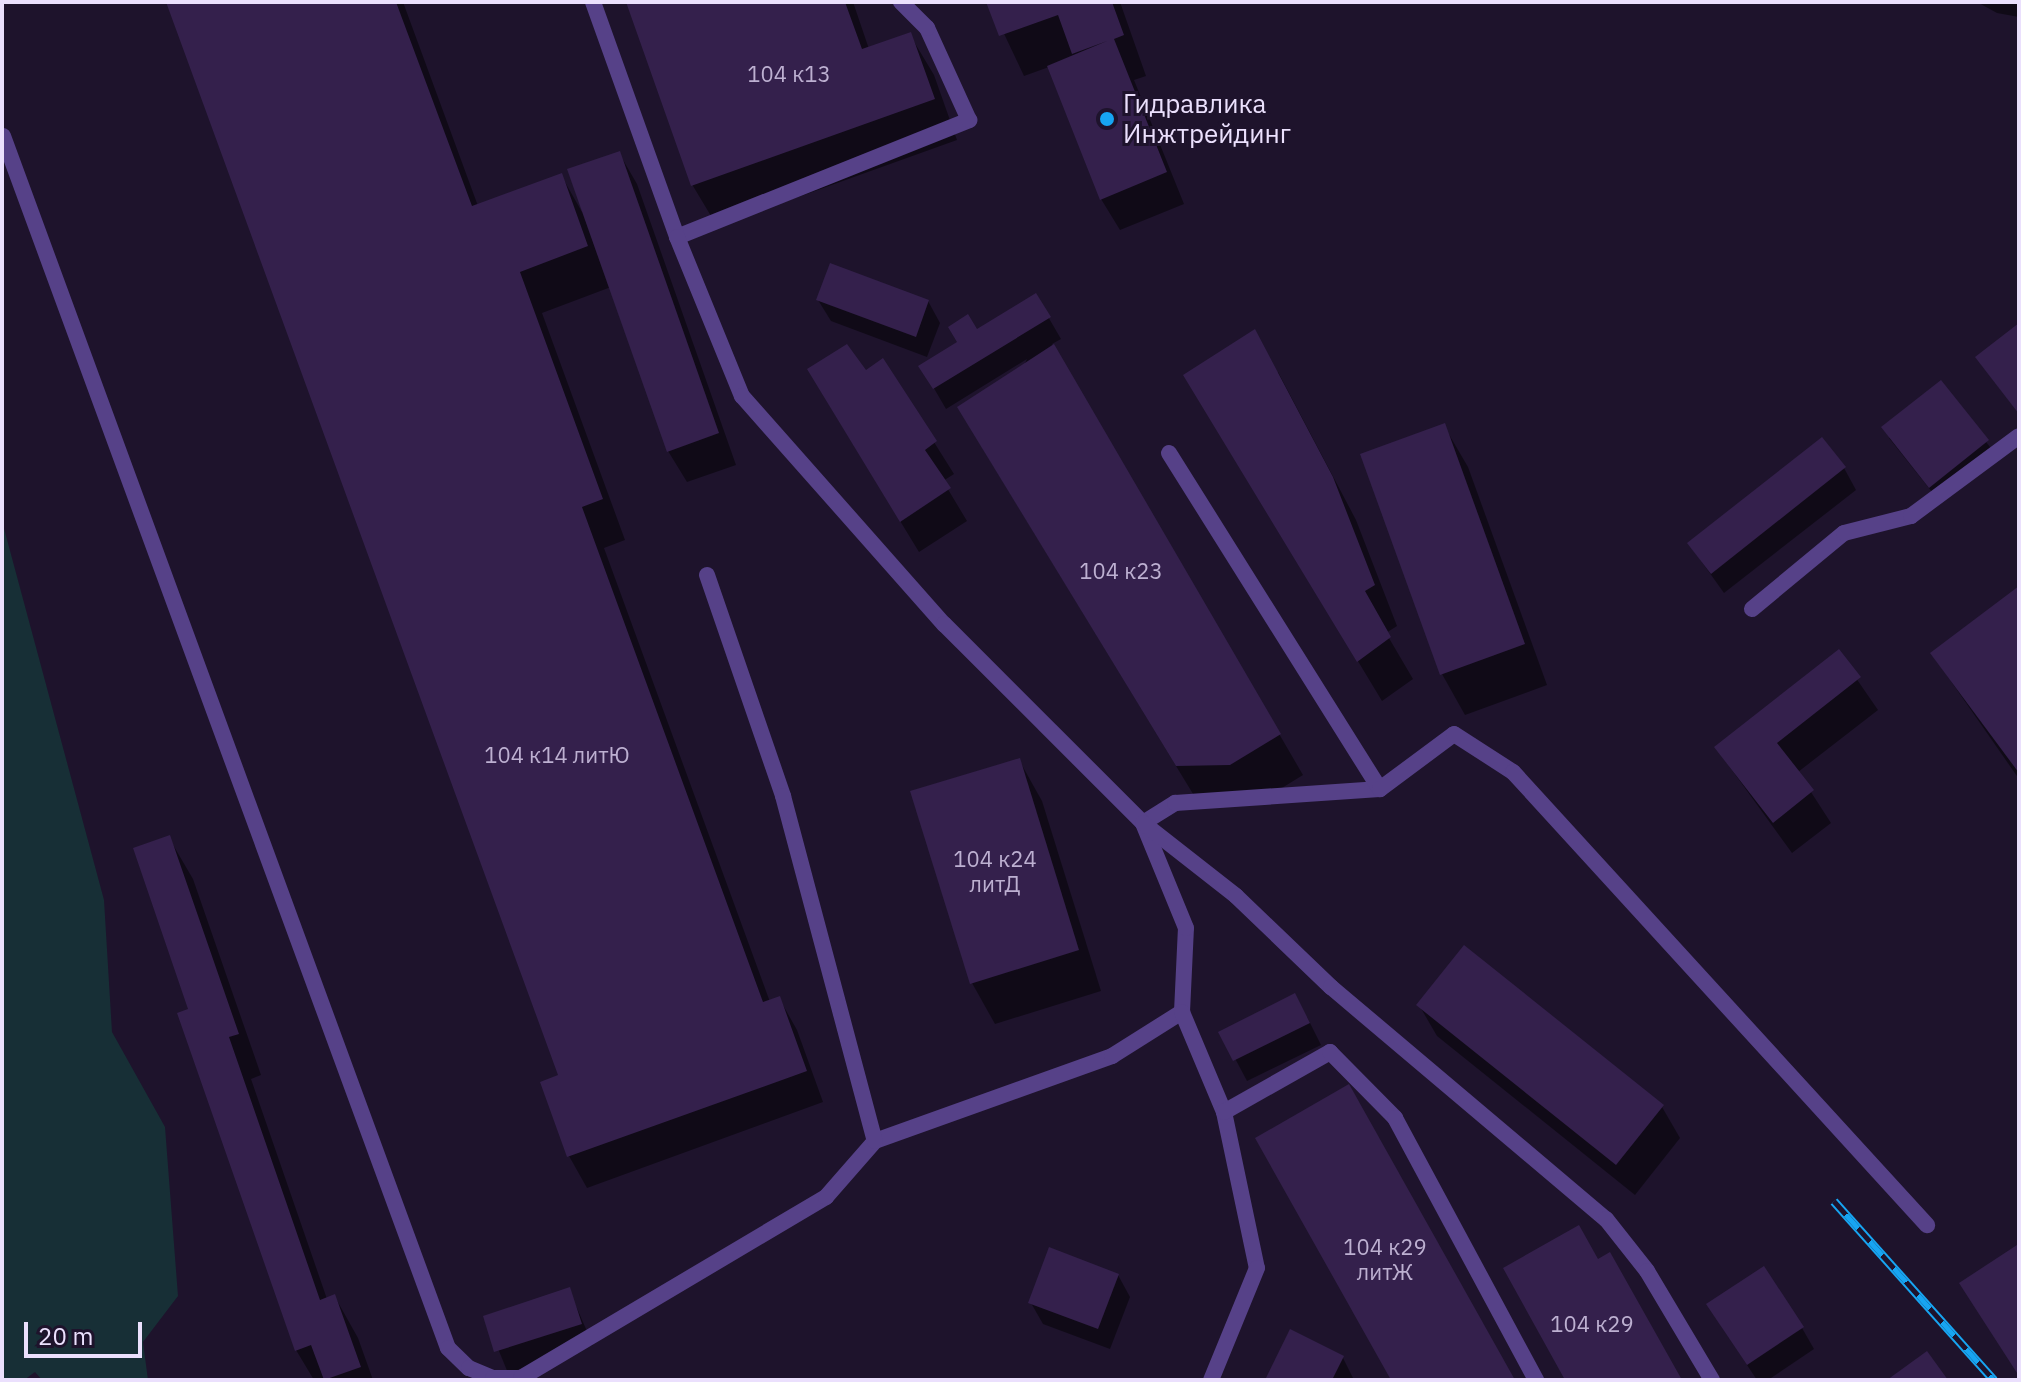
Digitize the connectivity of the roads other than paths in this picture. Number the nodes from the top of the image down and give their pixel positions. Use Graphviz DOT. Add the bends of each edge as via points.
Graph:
graph roads {
  1 [pos="593,2"];
  2 [pos="901,2"];
  3 [pos="3,136"];
  4 [pos="677,237"];
  5 [pos="2019,436"];
  6 [pos="1169,453"];
  7 [pos="707,575"];
  8 [pos="1752,609"];
  9 [pos="1380,789"];
  10 [pos="1143,823"];
  11 [pos="1182,1012"];
  12 [pos="1224,1112"];
  13 [pos="875,1141"];
  14 [pos="1927,1225"];
  15 [pos="1211,1380"];
  16 [pos="1536,1380"];
  17 [pos="1712,1380"];
  1 -- 4 [label="street"];
  2 -- 4 [label="street" via="927,28 969,120"];
  3 -- 13 [label="street" via="448,1348 469,1368 493,1378 521,1378 826,1197"];
  4 -- 10 [label="street" via="742,396 944,624"];
  5 -- 8 [label="street" via="1911,516 1844,533"];
  6 -- 9 [label="street"];
  7 -- 13 [label="street" via="783,796"];
  9 -- 10 [label="street" via="1175,803"];
  9 -- 14 [label="street" via="1454,734 1513,772"];
  10 -- 11 [label="street" via="1186,928"];
  10 -- 17 [label="street" via="1236,896 1331,987 1606,1219 1647,1271"];
  11 -- 12 [label="street"];
  11 -- 13 [label="street" via="1112,1056"];
  12 -- 15 [label="street" via="1257,1268"];
  12 -- 16 [label="street" via="1330,1052 1395,1118"];
}
